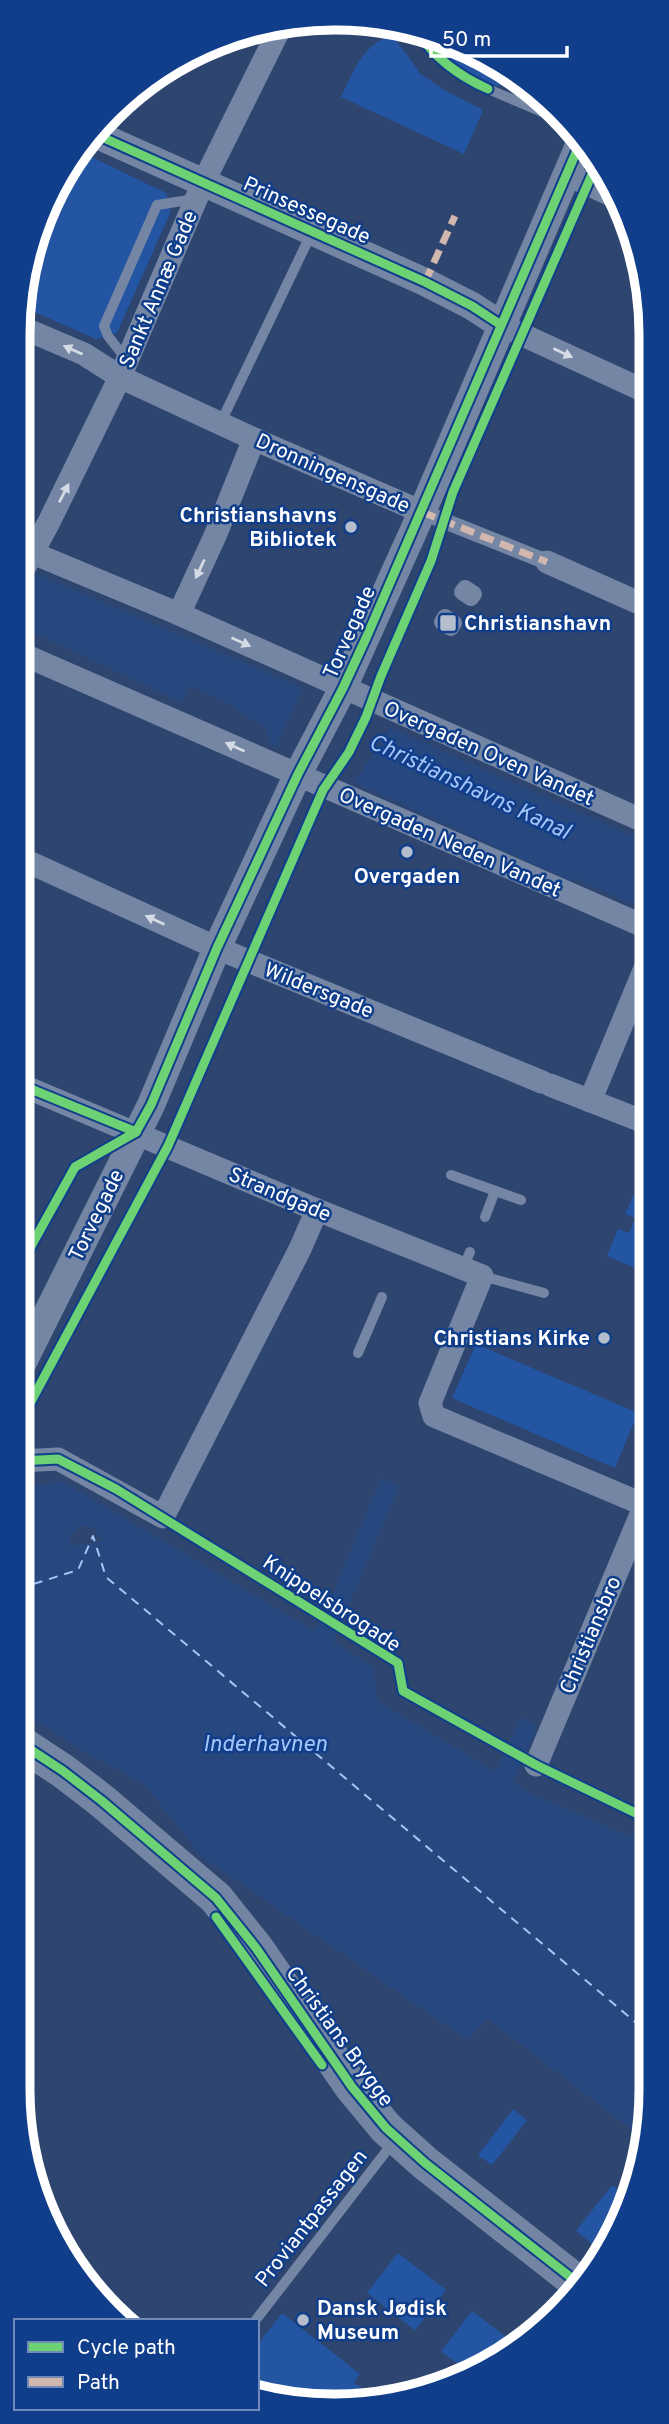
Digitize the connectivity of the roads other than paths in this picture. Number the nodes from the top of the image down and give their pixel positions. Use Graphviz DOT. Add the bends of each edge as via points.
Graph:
graph roads {
  1 [pos="276,36"];
  2 [pos="488,89"];
  3 [pos="543,112"];
  4 [pos="102,138"];
  5 [pos="577,150"];
  6 [pos="566,174"];
  7 [pos="603,190"];
  8 [pos="200,191"];
  9 [pos="312,230"];
  10 [pos="500,325"];
  11 [pos="30,331"];
  12 [pos="123,368"];
  13 [pos="639,388"];
  14 [pos="221,422"];
  15 [pos="254,439"];
  16 [pos="422,512"];
  17 [pos="30,550"];
  18 [pos="30,559"];
  19 [pos="547,562"];
  20 [pos="639,603"];
  21 [pos="179,614"];
  22 [pos="30,656"];
  23 [pos="340,693"];
  24 [pos="299,772"];
  25 [pos="639,819"];
  26 [pos="30,863"];
  27 [pos="639,924"];
  28 [pos="217,948"];
  29 [pos="638,1015"];
  30 [pos="30,1089"];
  31 [pos="590,1101"];
  32 [pos="639,1120"];
  33 [pos="136,1132"];
  34 [pos="451,1175"];
  35 [pos="495,1191"];
  36 [pos="521,1200"];
  37 [pos="317,1210"];
  38 [pos="485,1217"];
  39 [pos="472,1265"];
  40 [pos="544,1293"];
  41 [pos="382,1297"];
  42 [pos="30,1348"];
  43 [pos="358,1353"];
  44 [pos="30,1460"];
  45 [pos="639,1501"];
  46 [pos="163,1517"];
  47 [pos="639,1520"];
  48 [pos="30,1749"];
  49 [pos="531,1763"];
  50 [pos="639,1815"];
  51 [pos="393,2142"];
  52 [pos="573,2278"];
  53 [pos="566,2287"];
  54 [pos="258,2319"];
  1 -- 8 [label="street, Sankt Annæ Gade"];
  2 -- 3 [label="lane"];
  4 -- 8 [label="street, Prinsessegade"];
  5 -- 6 [label="street, Torvegade"];
  6 -- 7 [label="street"];
  6 -- 10 [label="street, Torvegade"];
  8 -- 9 [label="street, Prinsessegade"];
  8 -- 12 [label="street, Sankt Annæ Gade"];
  8 -- 12 [label="lane" via="157,205 104,326"];
  9 -- 10 [label="street, Prinsessegade" via="425,282"];
  9 -- 14 [label="lane"];
  10 -- 13 [label="street, Prinsessegade, one-way"];
  10 -- 16 [label="street, Torvegade"];
  12 -- 11 [label="street, Dronningensgade, one-way"];
  12 -- 14 [label="street, Dronningensgade"];
  17 -- 12 [label="street, Sankt Annæ Gade, one-way" via="49,522"];
  14 -- 15 [label="street, Dronningensgade"];
  15 -- 16 [label="street, Dronningensgade"];
  15 -- 21 [label="street, one-way"];
  16 -- 19 [label="street, Dronningensgade"];
  16 -- 23 [label="street, Torvegade"];
  18 -- 21 [label="street, Overgaden Oven Vandet"];
  19 -- 20 [label="street, Dronningensgade"];
  21 -- 23 [label="street, Overgaden Oven Vandet, one-way"];
  24 -- 22 [label="street, Overgaden Neden Vandet, one-way"];
  23 -- 24 [label="street, Torvegade"];
  23 -- 25 [label="street, Overgaden Oven Vandet"];
  24 -- 27 [label="street, Overgaden Neden Vandet"];
  24 -- 28 [label="street, Torvegade"];
  28 -- 26 [label="street, Wildersgade, one-way"];
  28 -- 31 [label="street, Wildersgade"];
  28 -- 33 [label="street, Torvegade"];
  29 -- 31 [label="street"];
  30 -- 33 [label="street, Strandgade"];
  31 -- 32 [label="street, Wildersgade"];
  33 -- 37 [label="street, Strandgade"];
  33 -- 42 [label="street, Torvegade"];
  34 -- 35 [label="lane"];
  35 -- 36 [label="lane"];
  35 -- 38 [label="lane"];
  37 -- 39 [label="street, Strandgade"];
  37 -- 46 [label="street"];
  39 -- 40 [label="lane, Strandgade"];
  39 -- 45 [label="street" via="429,1403 434,1416"];
  41 -- 43 [label="lane"];
  44 -- 46 [label="street, Knippelsbrogade" via="58,1459"];
  46 -- 49 [label="lane, Knippelsbrogade" via="398,1662 403,1691"];
  47 -- 49 [label="street, Christiansbro"];
  48 -- 51 [label="main road, Christians Brygge" via="84,1786 186,1874 336,2086 367,2124"];
  49 -- 50 [label="lane, Knippelsbrogade"];
  51 -- 52 [label="main road, Christians Brygge"];
  51 -- 53 [label="main road, Christians Brygge" via="415,2169"];
  51 -- 54 [label="lane, Proviantpassagen"];
}
